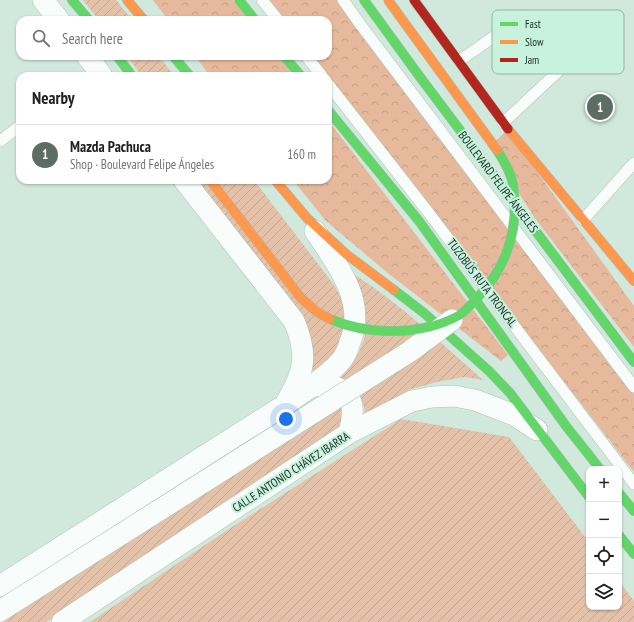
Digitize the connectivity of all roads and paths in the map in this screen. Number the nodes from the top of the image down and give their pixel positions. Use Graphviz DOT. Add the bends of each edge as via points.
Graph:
graph roads {
  1 [pos="43,0"];
  2 [pos="72,0"];
  3 [pos="127,0"];
  4 [pos="239,0"];
  5 [pos="262,0"];
  6 [pos="343,0"];
  7 [pos="364,0"];
  8 [pos="388,0"];
  9 [pos="414,0"];
  10 [pos="56,16"];
  11 [pos="86,16"];
  12 [pos="141,16"];
  13 [pos="252,16"];
  14 [pos="275,16"];
  15 [pos="492,38"];
  16 [pos="120,60"];
  17 [pos="176,60"];
  18 [pos="287,60"];
  19 [pos="309,60"];
  20 [pos="459,61"];
  21 [pos="129,72"];
  22 [pos="187,72"];
  23 [pos="297,72"];
  24 [pos="319,72"];
  25 [pos="555,74"];
  26 [pos="332,89"];
  27 [pos="332,115"];
  28 [pos="503,123"];
  29 [pos="16,129"];
  30 [pos="0,140"];
  31 [pos="634,163"];
  32 [pos="187,184"];
  33 [pos="213,184"];
  34 [pos="278,184"];
  35 [pos="307,218"];
  36 [pos="583,220"];
  37 [pos="634,281"];
  38 [pos="458,316"];
  39 [pos="634,362"];
  40 [pos="312,386"];
  41 [pos="634,387"];
  42 [pos="283,406"];
  43 [pos="538,431"];
  44 [pos="350,433"];
  45 [pos="598,466"];
  46 [pos="634,484"];
  47 [pos="586,493"];
  48 [pos="622,497"];
  49 [pos="634,511"];
  50 [pos="621,538"];
  51 [pos="634,554"];
  52 [pos="0,586"];
  53 [pos="0,611"];
  54 [pos="62,622"];
  1 -- 10 [label="street"];
  2 -- 11 [label="main road"];
  3 -- 12 [label="main road"];
  4 -- 13 [label="main road"];
  5 -- 14 [label="lane"];
  6 -- 41 [label="lane"];
  7 -- 39 [label="main road, BOULEVARD FELIPE ÁNGELES"];
  8 -- 38 [label="main road, bridge" via="503,159 511,177 515,216 508,250 494,280"];
  9 -- 20 [label="main road"];
  15 -- 20 [label="lane"];
  16 -- 21 [label="main road"];
  17 -- 22 [label="main road"];
  18 -- 23 [label="main road"];
  19 -- 24 [label="lane"];
  20 -- 28 [label="main road"];
  25 -- 28 [label="lane"];
  26 -- 46 [label="lane, TUZOBÚS RUTA TRONCAL"];
  27 -- 45 [label="main road" via="419,221"];
  28 -- 36 [label="main road"];
  29 -- 30 [label="lane"];
  31 -- 36 [label="lane"];
  32 -- 42 [label="street" via="294,321 301,336 303,350 298,383"];
  33 -- 38 [label="main road, bridge" via="288,283 318,312 352,327 386,332 431,326"];
  34 -- 35 [label="main road"];
  35 -- 40 [label="street" via="351,292 355,312 354,334 348,348 339,363"];
  35 -- 43 [label="main road" via="346,254 424,313 489,371 510,393"];
  36 -- 37 [label="main road"];
  38 -- 53 [label="street, bridge" via="409,352"];
  40 -- 42 [label="street"];
  40 -- 44 [label="street" via="331,386 349,397 353,406"];
  42 -- 52 [label="street"];
  43 -- 44 [label="street, CALLE ANTONIO CHÁVEZ IBARRA" via="514,415 475,400 454,396 412,401"];
  43 -- 47 [label="main road"];
  44 -- 54 [label="street, CALLE ANTONIO CHÁVEZ IBARRA"];
  48 -- 49 [label="main road"];
  50 -- 51 [label="main road"];
}
